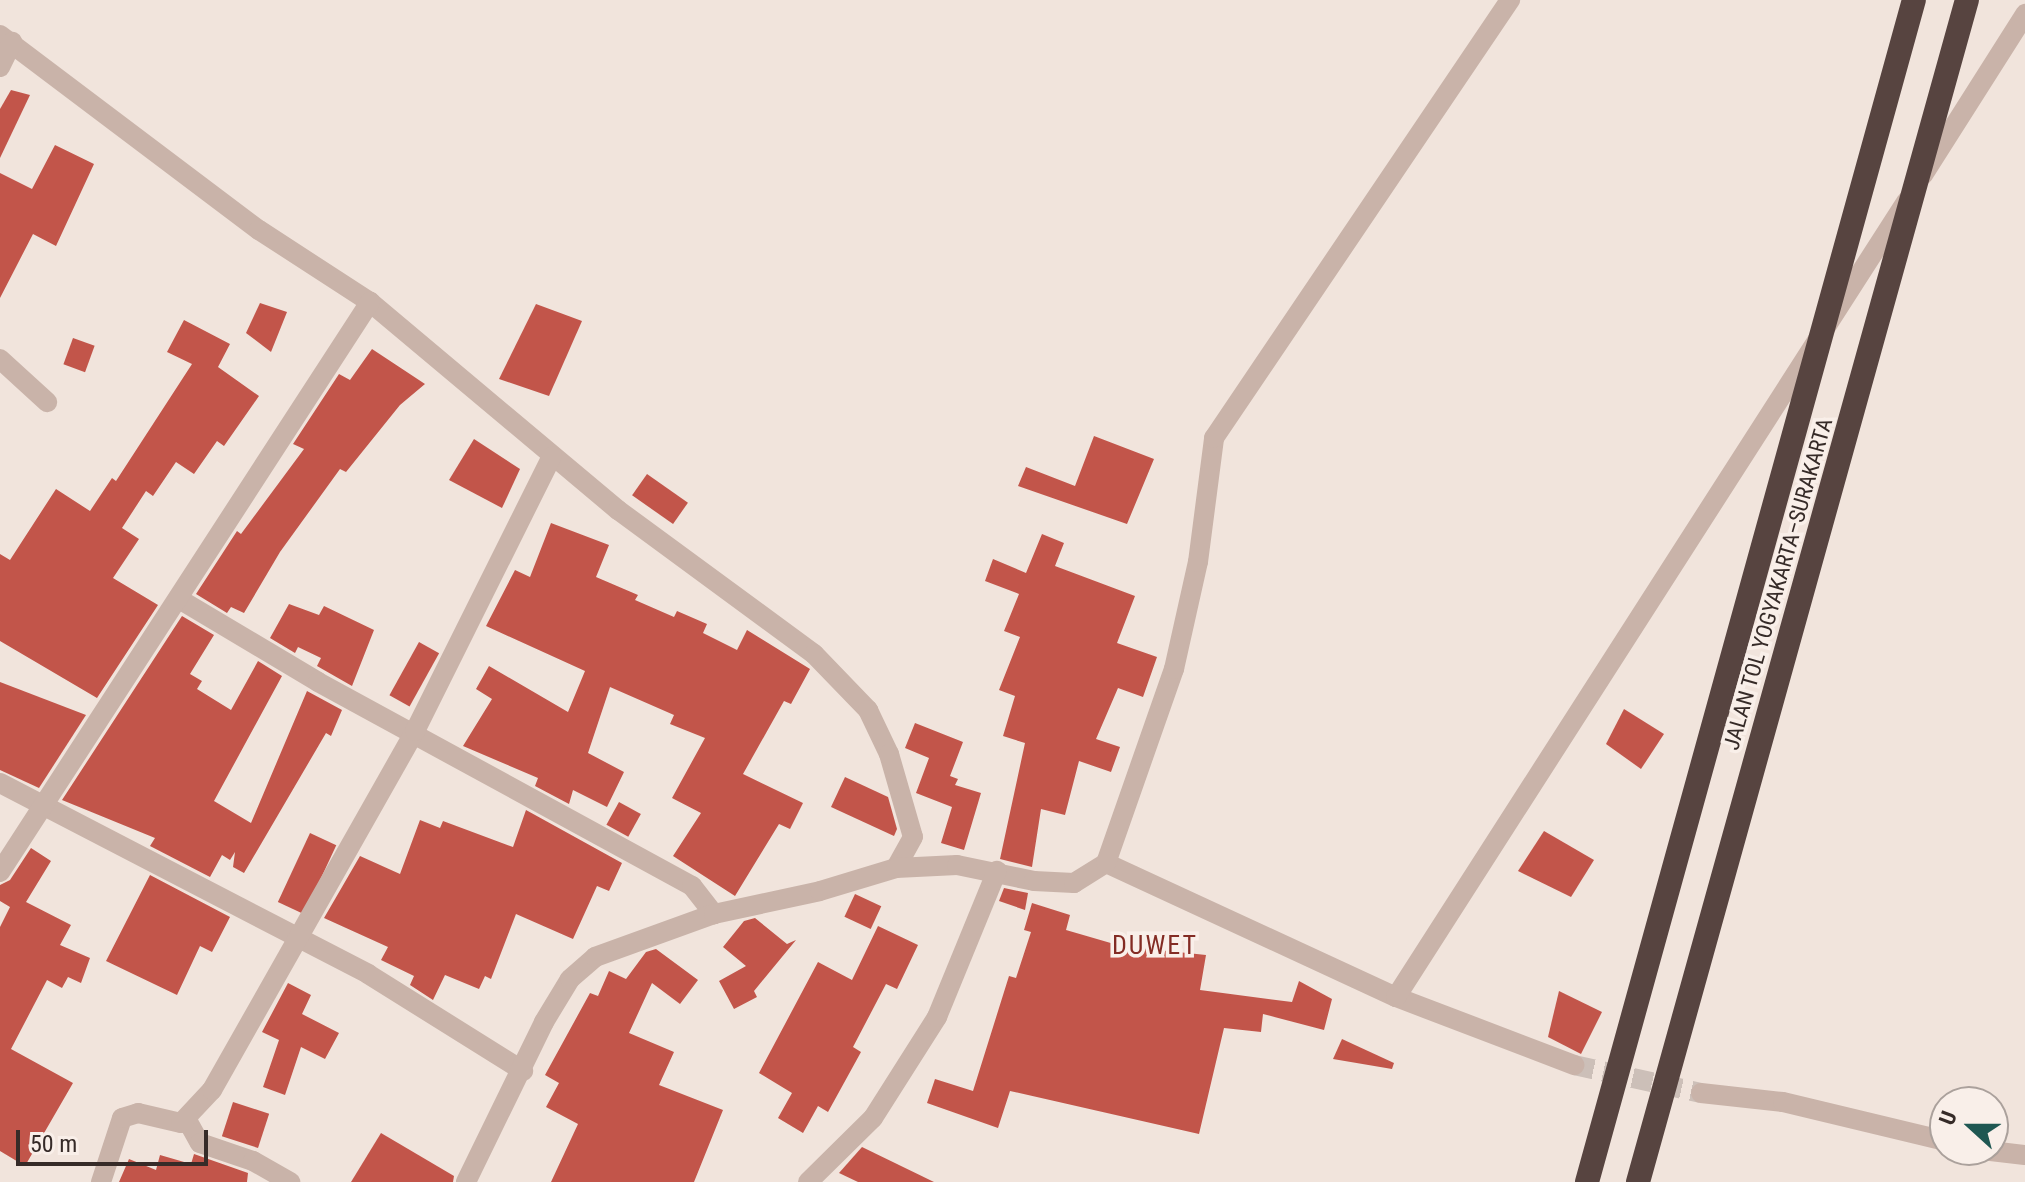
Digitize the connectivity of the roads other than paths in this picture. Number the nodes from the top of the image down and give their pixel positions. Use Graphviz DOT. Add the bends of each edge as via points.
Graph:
graph roads {
  1 [pos="1510,0"];
  2 [pos="1914,0"];
  3 [pos="1967,0"];
  4 [pos="2025,14"];
  5 [pos="6,38"];
  6 [pos="0,67"];
  7 [pos="370,302"];
  8 [pos="0,359"];
  9 [pos="47,402"];
  10 [pos="552,456"];
  11 [pos="179,599"];
  12 [pos="415,731"];
  13 [pos="0,783"];
  14 [pos="41,805"];
  15 [pos="913,837"];
  16 [pos="1106,863"];
  17 [pos="957,865"];
  18 [pos="896,868"];
  19 [pos="997,871"];
  20 [pos="0,872"];
  21 [pos="714,914"];
  22 [pos="295,941"];
  23 [pos="1396,997"];
  24 [pos="1574,1065"];
  25 [pos="523,1071"];
  26 [pos="1701,1093"];
  27 [pos="187,1120"];
  28 [pos="1929,1137"];
  29 [pos="101,1182"];
  30 [pos="290,1182"];
  31 [pos="466,1182"];
  32 [pos="808,1182"];
  33 [pos="1587,1182"];
  34 [pos="1638,1182"];
  1 -- 16 [label="street" via="1214,438 1198,562 1174,669"];
  2 -- 33 [label="highway, JALAN TOL YOGYAKARTA–SURAKARTA"];
  3 -- 34 [label="highway, JALAN TOL YOGYAKARTA–SURAKARTA"];
  4 -- 23 [label="street"];
  5 -- 6 [label="street"];
  5 -- 7 [label="street" via="259,230"];
  7 -- 10 [label="street"];
  7 -- 11 [label="street"];
  8 -- 9 [label="street"];
  10 -- 12 [label="street"];
  10 -- 15 [label="street" via="814,654 843,682 868,710 889,754"];
  11 -- 12 [label="street" via="318,682"];
  11 -- 14 [label="street"];
  12 -- 21 [label="street" via="692,886"];
  12 -- 22 [label="street"];
  13 -- 14 [label="street"];
  14 -- 20 [label="street"];
  14 -- 22 [label="street"];
  15 -- 17 [label="street"];
  15 -- 18 [label="street"];
  16 -- 19 [label="street" via="1074,883 1034,881"];
  16 -- 23 [label="street"];
  17 -- 18 [label="street"];
  17 -- 19 [label="street"];
  18 -- 21 [label="street"];
  19 -- 32 [label="street" via="937,1017 873,1118"];
  21 -- 25 [label="street" via="595,957 570,979"];
  22 -- 25 [label="street" via="368,974"];
  22 -- 27 [label="street" via="212,1090"];
  23 -- 24 [label="street"];
  25 -- 31 [label="street"];
  26 -- 28 [label="street" via="1783,1102"];
  27 -- 29 [label="street" via="172,1123 138,1113 122,1118"];
  27 -- 30 [label="street" via="200,1143 253,1161"];
}
